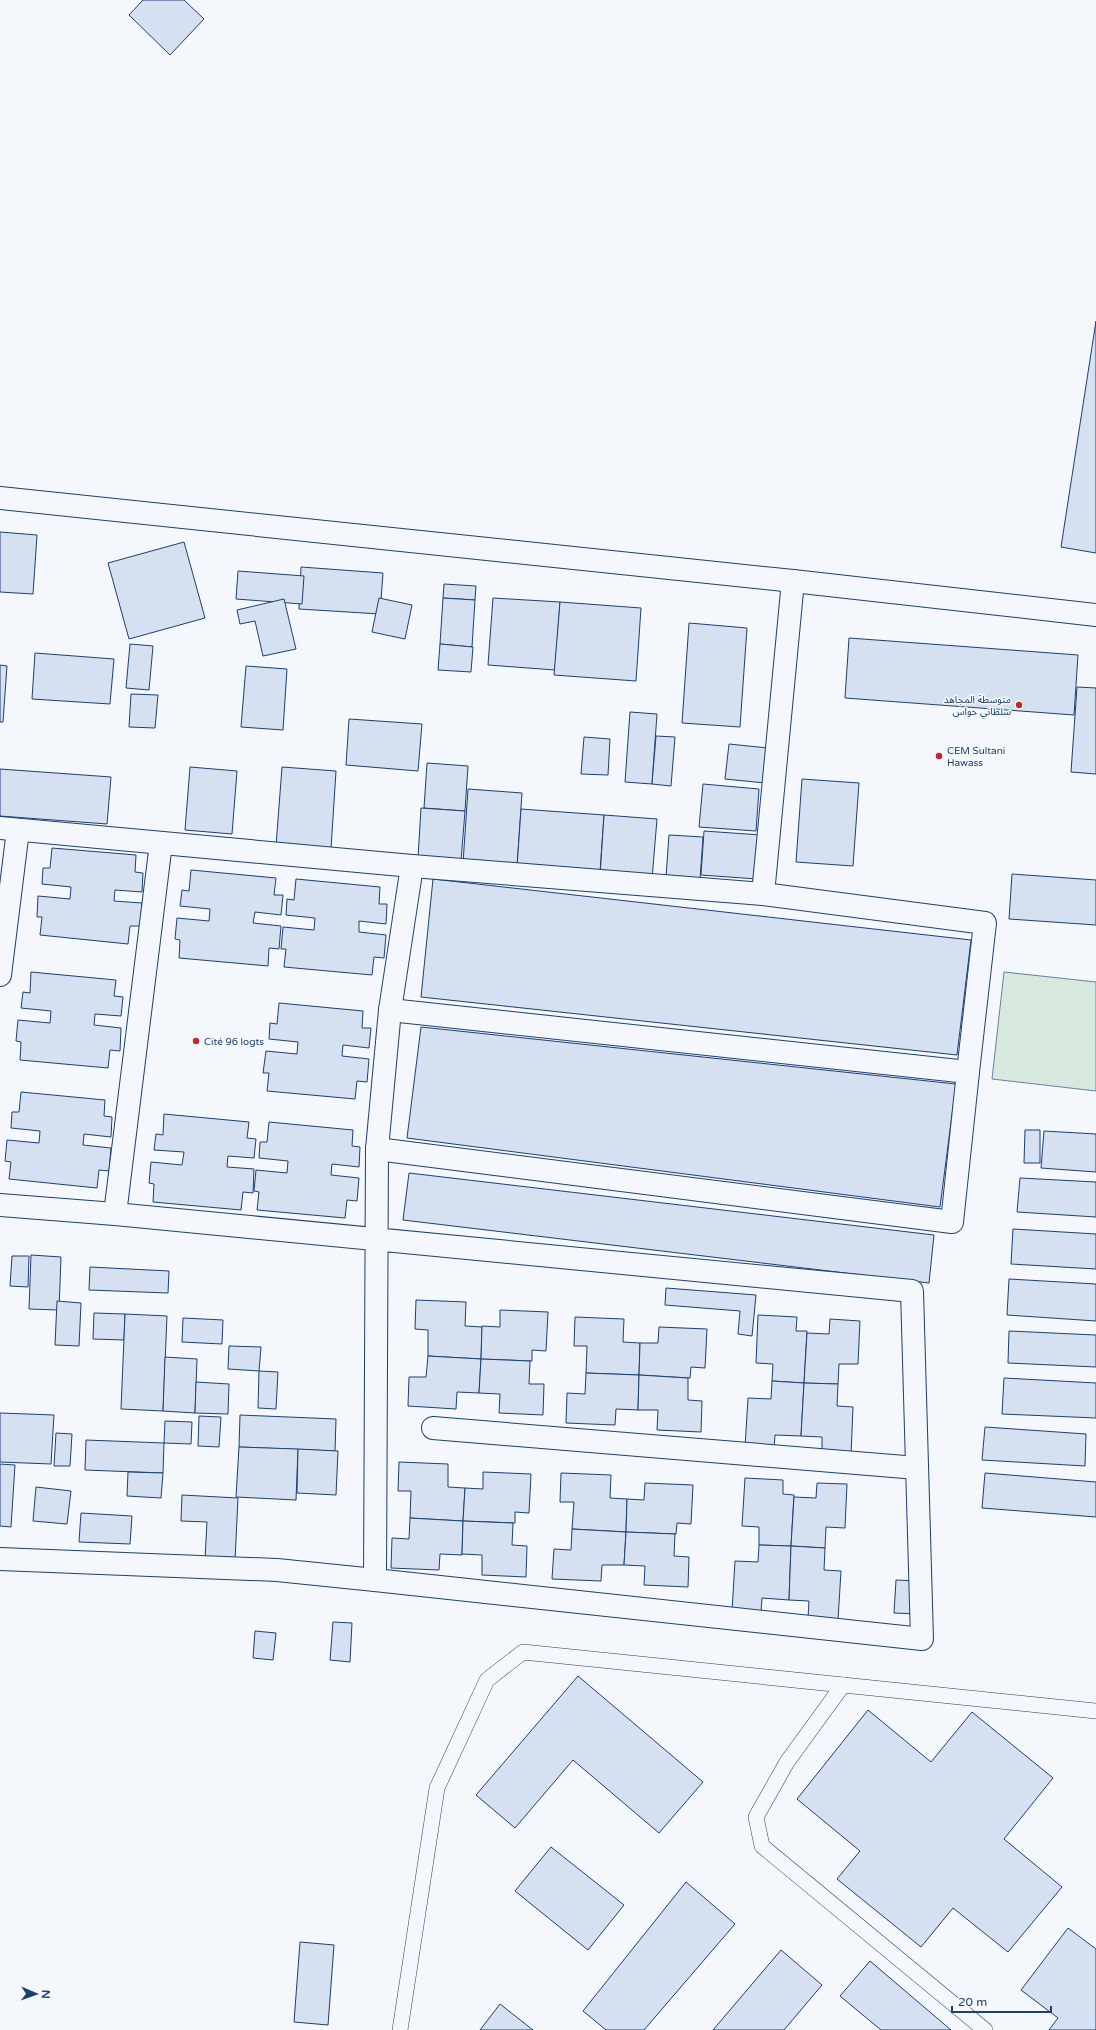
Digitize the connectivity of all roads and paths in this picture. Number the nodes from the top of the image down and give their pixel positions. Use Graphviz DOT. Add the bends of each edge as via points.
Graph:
graph roads {
  1 [pos="0,498"];
  2 [pos="793,581"];
  3 [pos="1096,615"];
  4 [pos="9,829"];
  5 [pos="161,843"];
  6 [pos="412,866"];
  7 [pos="763,894"];
  8 [pos="0,975"];
  9 [pos="390,1010"];
  10 [pos="968,1072"];
  11 [pos="377,1149"];
  12 [pos="0,1205"];
  13 [pos="115,1214"];
  14 [pos="377,1240"];
  15 [pos="433,1428"];
  16 [pos="917,1468"];
  17 [pos="0,1559"];
  18 [pos="375,1580"];
  19 [pos="843,1685"];
  20 [pos="1096,1711"];
  21 [pos="400,2030"];
  22 [pos="984,2030"];
  1 -- 2 [label="street"];
  2 -- 3 [label="street"];
  2 -- 7 [label="street"];
  4 -- 5 [label="street"];
  4 -- 8 [label="street"];
  5 -- 6 [label="street"];
  5 -- 13 [label="street"];
  6 -- 7 [label="street"];
  6 -- 9 [label="street"];
  7 -- 10 [label="street" via="985,923"];
  9 -- 10 [label="street"];
  9 -- 11 [label="street"];
  10 -- 11 [label="street" via="952,1222"];
  11 -- 14 [label="street"];
  12 -- 13 [label="street"];
  13 -- 14 [label="street"];
  14 -- 16 [label="street" via="912,1292"];
  14 -- 18 [label="street"];
  15 -- 16 [label="street"];
  16 -- 18 [label="street" via="922,1639"];
  17 -- 18 [label="street" via="277,1570"];
  19 -- 20 [label="lane"];
  19 -- 21 [label="lane" via="523,1652 487,1680 437,1788"];
  19 -- 22 [label="lane" via="787,1762 756,1818 762,1846"];
}
